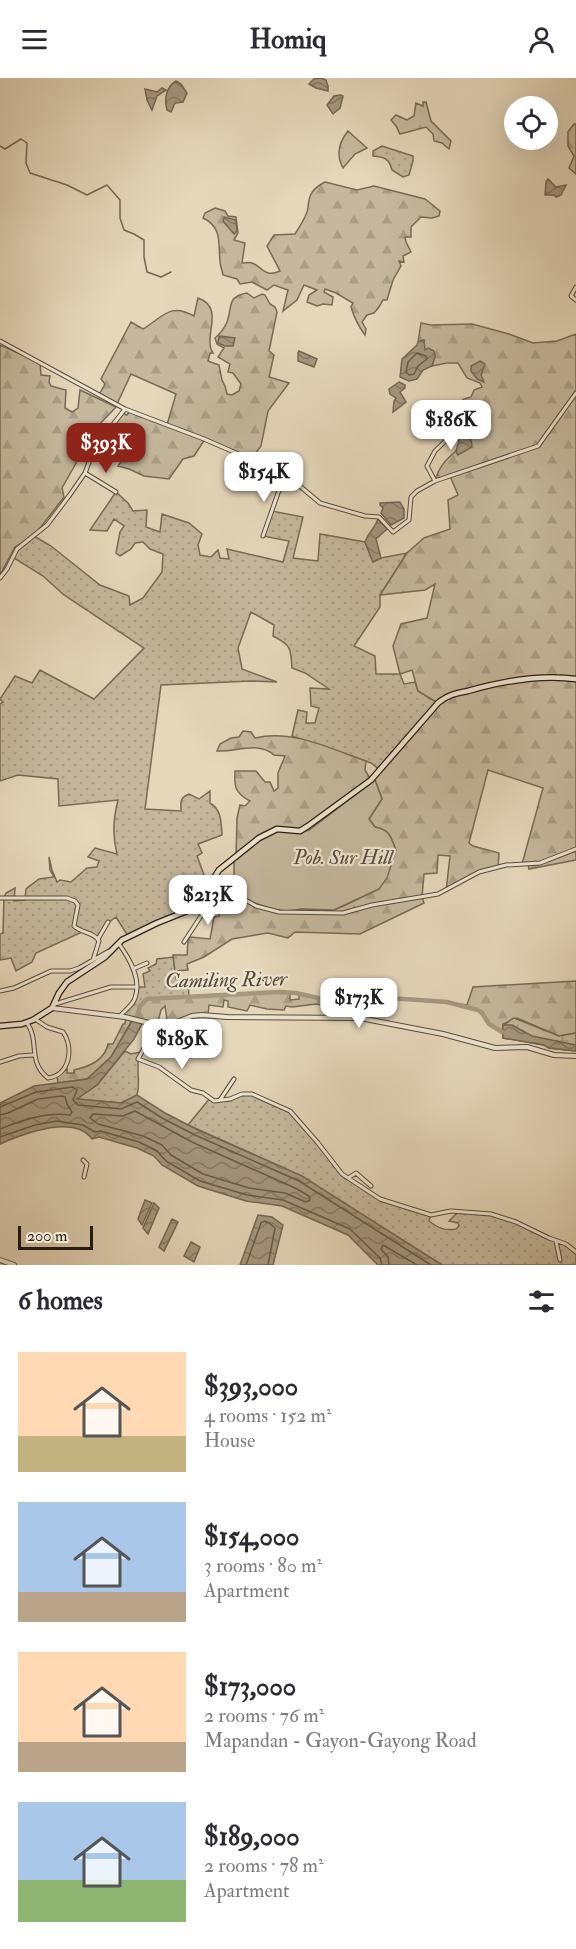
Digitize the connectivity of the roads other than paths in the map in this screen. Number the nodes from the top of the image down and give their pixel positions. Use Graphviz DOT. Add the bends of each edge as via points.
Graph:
graph roads {
  1 [pos="576,287"];
  2 [pos="576,300"];
  3 [pos="0,341"];
  4 [pos="576,393"];
  5 [pos="125,409"];
  6 [pos="475,424"];
  7 [pos="85,473"];
  8 [pos="284,476"];
  9 [pos="435,481"];
  10 [pos="116,492"];
  11 [pos="263,536"];
  12 [pos="0,578"];
  13 [pos="576,679"];
  14 [pos="576,849"];
  15 [pos="213,894"];
  16 [pos="0,898"];
  17 [pos="108,922"];
  18 [pos="98,939"];
  19 [pos="184,942"];
  20 [pos="118,944"];
  21 [pos="111,950"];
  22 [pos="93,960"];
  23 [pos="147,963"];
  24 [pos="133,969"];
  25 [pos="136,987"];
  26 [pos="0,992"];
  27 [pos="53,1006"];
  28 [pos="123,1016"];
  29 [pos="35,1019"];
  30 [pos="27,1023"];
  31 [pos="0,1026"];
  32 [pos="165,1027"];
  33 [pos="33,1055"];
  34 [pos="576,1056"];
  35 [pos="0,1062"];
  36 [pos="234,1079"];
  37 [pos="220,1100"];
  38 [pos="83,1160"];
  39 [pos="84,1177"];
  40 [pos="348,1178"];
  41 [pos="371,1186"];
  42 [pos="556,1240"];
  43 [pos="576,1252"];
  44 [pos="0,1260"];
  45 [pos="560,1260"];
  46 [pos="14,1265"];
  1 -- 2 [label="street" via="571,296"];
  3 -- 5 [label="street"];
  4 -- 9 [label="street" via="538,446"];
  5 -- 7 [label="street" via="94,448"];
  5 -- 8 [label="street" via="244,455"];
  6 -- 9 [label="street" via="458,429 435,452 427,466"];
  7 -- 10 [label="street"];
  7 -- 12 [label="street" via="47,525 17,549"];
  8 -- 9 [label="street" via="320,503 379,517 393,532 409,520 414,494"];
  8 -- 11 [label="street"];
  13 -- 15 [label="main road" via="527,679 447,696 370,780 302,830 278,829 259,838 217,873"];
  14 -- 15 [label="street" via="540,863 479,872 438,894 342,913 279,912 261,908 235,894"];
  15 -- 19 [label="street"];
  15 -- 20 [label="main road" via="197,907"];
  16 -- 18 [label="street" via="72,899 78,905 74,926"];
  17 -- 18 [label="street"];
  18 -- 22 [label="street"];
  20 -- 21 [label="main road"];
  20 -- 24 [label="street"];
  21 -- 22 [label="street"];
  21 -- 27 [label="main road" via="67,982"];
  22 -- 26 [label="street" via="73,970 49,971"];
  23 -- 24 [label="street"];
  24 -- 25 [label="street"];
  25 -- 27 [label="street" via="111,987"];
  25 -- 28 [label="street" via="135,999"];
  27 -- 28 [label="street"];
  27 -- 29 [label="main road"];
  28 -- 32 [label="street"];
  29 -- 30 [label="main road"];
  29 -- 33 [label="street" via="65,1034 67,1064 60,1074 48,1078"];
  30 -- 31 [label="main road"];
  30 -- 33 [label="street" via="32,1033"];
  32 -- 34 [label="street" via="202,1015 354,1018 495,1048 526,1047"];
  32 -- 37 [label="street" via="145,1046 138,1059 159,1067 191,1090"];
  33 -- 35 [label="street"];
  36 -- 37 [label="street"];
  37 -- 40 [label="street" via="252,1094 290,1111"];
  38 -- 39 [label="street" via="87,1163"];
  40 -- 41 [label="street" via="356,1173"];
  40 -- 42 [label="street" via="380,1199 415,1211 431,1215 448,1211 491,1214"];
  42 -- 43 [label="street"];
  42 -- 45 [label="street"];
  44 -- 46 [label="street"];
}
